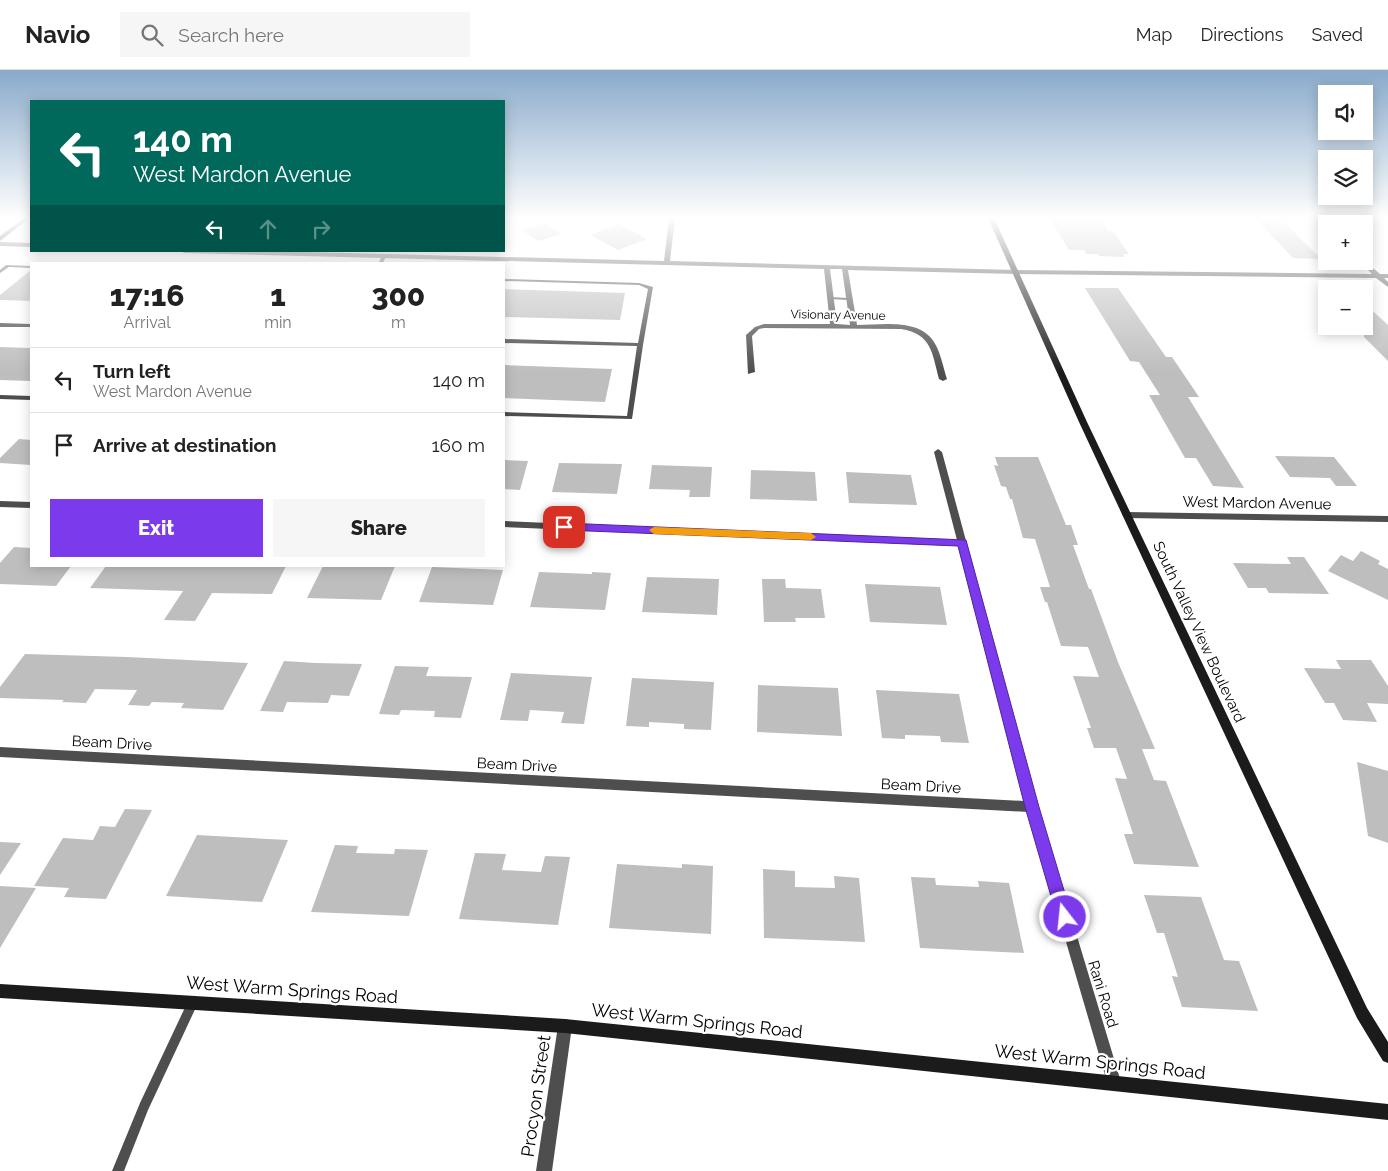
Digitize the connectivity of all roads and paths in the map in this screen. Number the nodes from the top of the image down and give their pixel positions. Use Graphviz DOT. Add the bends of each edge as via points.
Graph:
graph roads {
  1 [pos="827,269"];
  2 [pos="845,269"];
  3 [pos="904,269"];
  4 [pos="1372,270"];
  5 [pos="1017,272"];
  6 [pos="1378,276"];
  7 [pos="1388,276"];
  8 [pos="505,280"];
  9 [pos="1388,285"];
  10 [pos="830,298"];
  11 [pos="849,299"];
  12 [pos="0,325"];
  13 [pos="30,326"];
  14 [pos="834,326"];
  15 [pos="854,326"];
  16 [pos="505,341"];
  17 [pos="640,345"];
  18 [pos="751,372"];
  19 [pos="943,379"];
  20 [pos="0,397"];
  21 [pos="30,398"];
  22 [pos="505,414"];
  23 [pos="938,452"];
  24 [pos="0,504"];
  25 [pos="30,505"];
  26 [pos="1126,515"];
  27 [pos="1388,519"];
  28 [pos="505,524"];
  29 [pos="962,543"];
  30 [pos="0,752"];
  31 [pos="1032,807"];
  32 [pos="0,991"];
  33 [pos="193,1003"];
  34 [pos="565,1026"];
  35 [pos="1388,1056"];
  36 [pos="1114,1082"];
  37 [pos="1388,1112"];
  38 [pos="118,1171"];
  39 [pos="544,1171"];
  1 -- 10 [label="street"];
  2 -- 11 [label="street"];
  3 -- 5 [label="street"];
  4 -- 6 [label="street"];
  5 -- 6 [label="street"];
  5 -- 26 [label="main road, South Valley View Boulevard"];
  6 -- 7 [label="street"];
  6 -- 9 [label="street"];
  8 -- 17 [label="lane" via="640,284 651,288"];
  10 -- 11 [label="lane"];
  10 -- 14 [label="street"];
  11 -- 15 [label="street"];
  12 -- 13 [label="lane"];
  14 -- 15 [label="street, Visionary Avenue"];
  14 -- 18 [label="street, Visionary Avenue" via="774,325 757,328 749,335"];
  15 -- 19 [label="street, Visionary Avenue" via="919,330 930,341"];
  16 -- 17 [label="lane"];
  17 -- 22 [label="lane" via="630,418"];
  20 -- 21 [label="lane"];
  23 -- 29 [label="street, Rani Road"];
  24 -- 25 [label="street"];
  26 -- 27 [label="street, West Mardon Avenue"];
  26 -- 35 [label="main road, South Valley View Boulevard" via="1362,1013"];
  28 -- 29 [label="street"];
  29 -- 31 [label="street, Rani Road"];
  30 -- 31 [label="street, Beam Drive"];
  31 -- 36 [label="street, Rani Road"];
  32 -- 33 [label="main road, West Warm Springs Road"];
  33 -- 34 [label="main road, West Warm Springs Road"];
  33 -- 38 [label="lane"];
  34 -- 36 [label="main road, West Warm Springs Road"];
  34 -- 39 [label="street, Procyon Street"];
  36 -- 37 [label="main road, West Warm Springs Road"];
}
